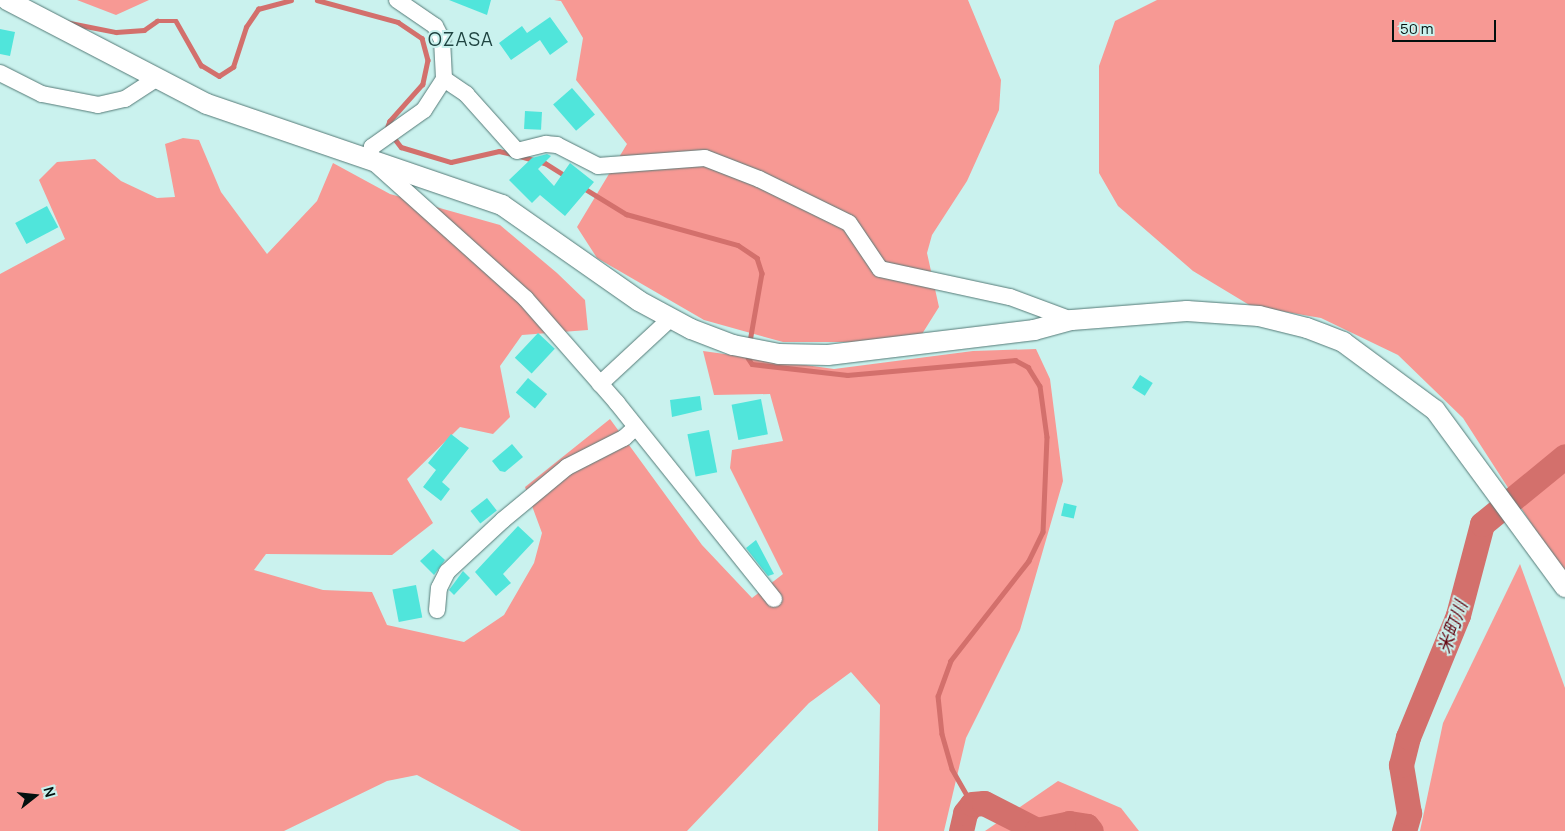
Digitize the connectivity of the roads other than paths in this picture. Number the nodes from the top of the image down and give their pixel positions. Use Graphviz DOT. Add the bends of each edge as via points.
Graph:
graph roads {
  1 [pos="397,0"];
  2 [pos="9,1"];
  3 [pos="0,73"];
  4 [pos="157,78"];
  5 [pos="444,80"];
  6 [pos="370,153"];
  7 [pos="671,318"];
  8 [pos="1072,320"];
  9 [pos="600,384"];
  10 [pos="636,428"];
  11 [pos="1565,587"];
  12 [pos="774,600"];
  13 [pos="438,610"];
  1 -- 5 [label="street" via="435,26 442,40"];
  2 -- 4 [label="street"];
  3 -- 4 [label="street" via="42,94 98,105 125,99"];
  4 -- 6 [label="street" via="207,104"];
  5 -- 6 [label="street" via="424,110"];
  5 -- 8 [label="street" via="466,94 517,151 546,144 557,145 598,166 705,158 759,179 850,222 880,269 1010,298"];
  6 -- 7 [label="street" via="502,205 639,301"];
  6 -- 9 [label="street" via="506,279"];
  7 -- 8 [label="street" via="733,345 779,354 828,356 1025,331"];
  7 -- 9 [label="street"];
  8 -- 11 [label="street" via="1187,311 1259,316 1307,328 1343,342 1435,410"];
  9 -- 10 [label="street"];
  10 -- 12 [label="street"];
  10 -- 13 [label="street" via="624,438 567,467 503,520 447,572 439,588"];
}
